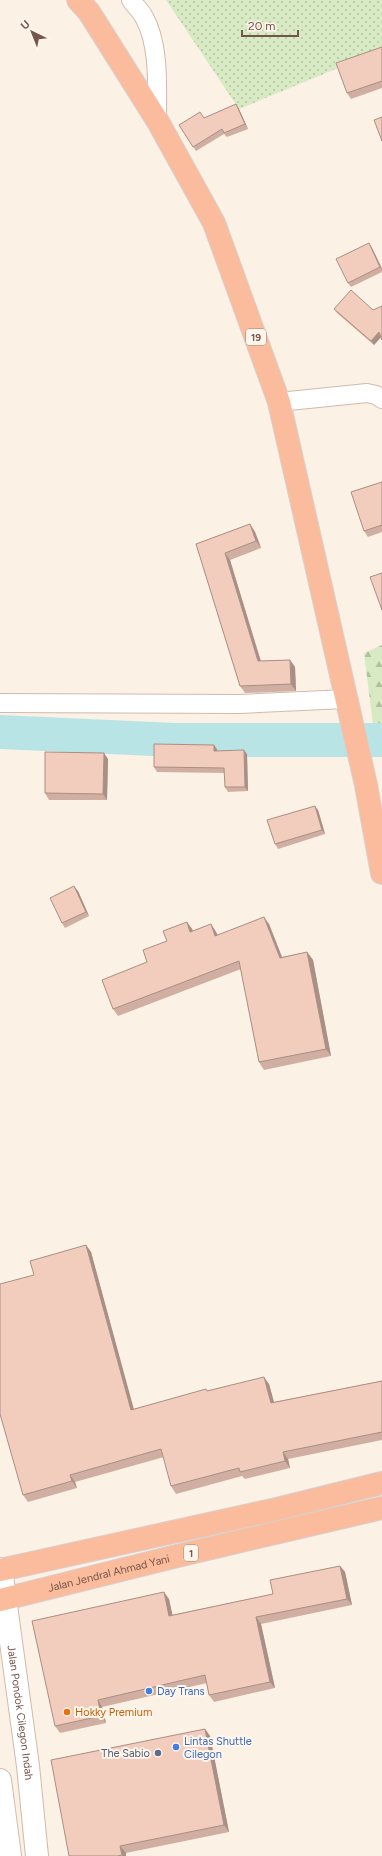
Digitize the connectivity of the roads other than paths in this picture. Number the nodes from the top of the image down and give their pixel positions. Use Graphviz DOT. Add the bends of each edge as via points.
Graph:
graph roads {
  1 [pos="78,0"];
  2 [pos="131,0"];
  3 [pos="157,120"];
  4 [pos="382,399"];
  5 [pos="279,402"];
  6 [pos="0,703"];
  7 [pos="347,704"];
  8 [pos="382,873"];
  9 [pos="382,1483"];
  10 [pos="335,1496"];
  11 [pos="382,1508"];
  12 [pos="340,1518"];
  13 [pos="1,1570"];
  14 [pos="3,1599"];
  15 [pos="0,1780"];
  16 [pos="10,1856"];
  17 [pos="37,1856"];
  1 -- 3 [label="highway, 19" via="89,12"];
  2 -- 3 [label="street" via="144,17 152,36"];
  3 -- 5 [label="highway, 19" via="214,224"];
  4 -- 5 [label="street" via="367,393"];
  5 -- 7 [label="highway, 19"];
  6 -- 7 [label="street"];
  7 -- 8 [label="highway, 19"];
  9 -- 10 [label="highway, 1"];
  10 -- 12 [label="highway"];
  10 -- 13 [label="highway, 1"];
  11 -- 12 [label="highway, Jalan Jendral Ahmad Yani / 1"];
  12 -- 14 [label="highway, Jalan Jendral Ahmad Yani / 1"];
  13 -- 14 [label="street, Jalan Pondok Cilegon Indah"];
  14 -- 17 [label="street, Jalan Pondok Cilegon Indah" via="28,1766"];
  15 -- 16 [label="street"];
}
